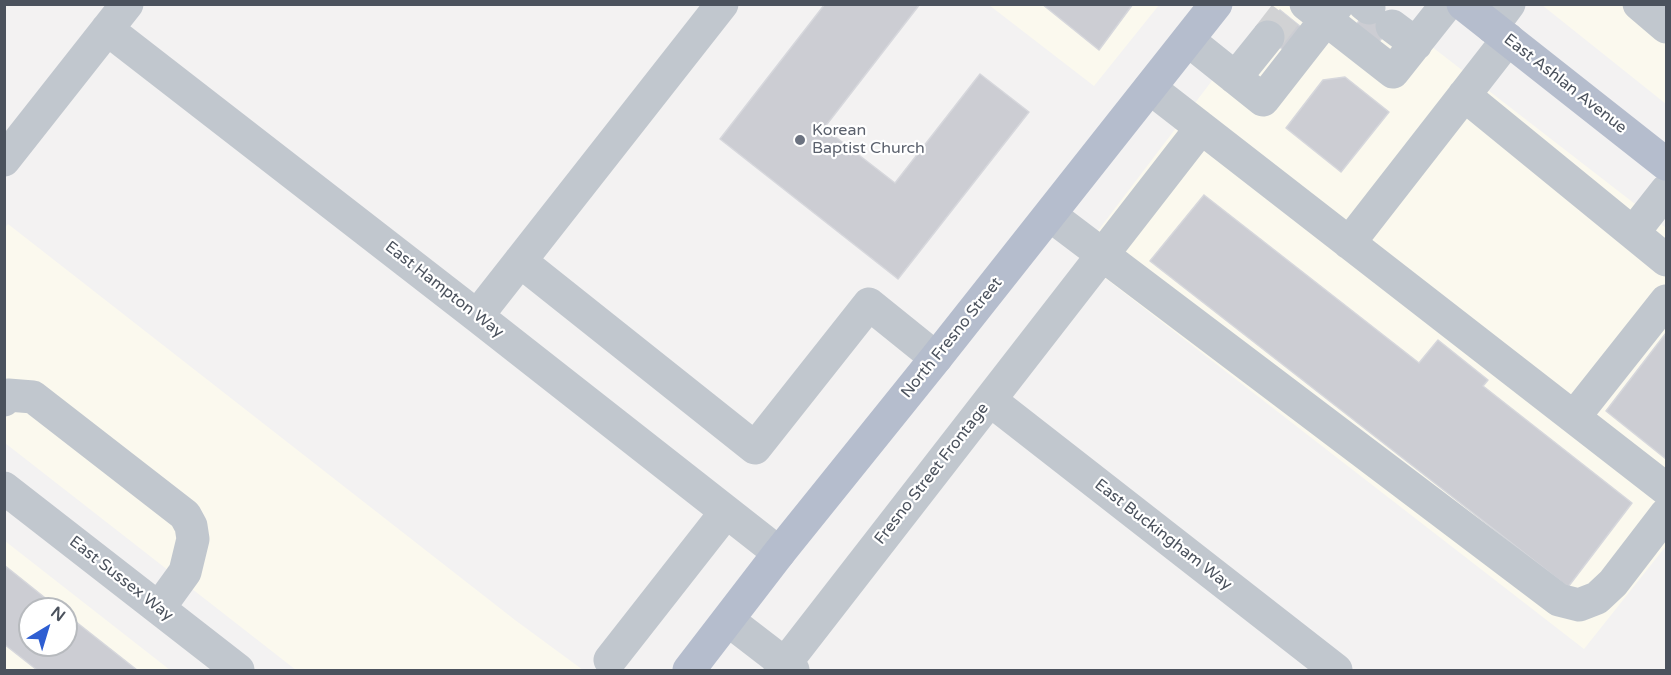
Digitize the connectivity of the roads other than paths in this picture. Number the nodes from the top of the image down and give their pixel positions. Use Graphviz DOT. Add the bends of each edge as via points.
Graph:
graph roads {
  1 [pos="722,4"];
  2 [pos="1215,4"];
  3 [pos="1447,4"];
  4 [pos="1463,4"];
  5 [pos="1639,4"];
  6 [pos="117,17"];
  7 [pos="1336,17"];
  8 [pos="1503,24"];
  9 [pos="1666,27"];
  10 [pos="1188,40"];
  11 [pos="1235,78"];
  12 [pos="1150,88"];
  13 [pos="1464,95"];
  14 [pos="1201,128"];
  15 [pos="4,160"];
  16 [pos="1666,164"];
  17 [pos="1666,191"];
  18 [pos="1050,215"];
  19 [pos="1633,233"];
  20 [pos="1349,243"];
  21 [pos="1666,260"];
  22 [pos="520,261"];
  23 [pos="1105,269"];
  24 [pos="1666,301"];
  25 [pos="477,316"];
  26 [pos="936,358"];
  27 [pos="4,399"];
  28 [pos="990,400"];
  29 [pos="1574,417"];
  30 [pos="4,488"];
  31 [pos="1666,489"];
  32 [pos="726,512"];
  33 [pos="1666,514"];
  34 [pos="779,554"];
  35 [pos="159,608"];
  36 [pos="728,620"];
  37 [pos="610,660"];
  38 [pos="786,668"];
  39 [pos="238,670"];
  40 [pos="689,670"];
  41 [pos="1336,670"];
  1 -- 22 [label="street"];
  2 -- 10 [label="main road, North Fresno Street"];
  3 -- 7 [label="street"];
  4 -- 8 [label="main road, East Ashlan Avenue"];
  5 -- 9 [label="street"];
  6 -- 15 [label="street"];
  6 -- 25 [label="street, East Hampton Way"];
  7 -- 11 [label="street"];
  7 -- 11 [label="street" via="1263,100"];
  8 -- 13 [label="street"];
  8 -- 16 [label="main road, East Ashlan Avenue"];
  10 -- 11 [label="street"];
  10 -- 12 [label="main road, North Fresno Street"];
  12 -- 14 [label="street"];
  12 -- 18 [label="main road, North Fresno Street"];
  13 -- 19 [label="street"];
  13 -- 20 [label="street"];
  14 -- 20 [label="street"];
  14 -- 23 [label="street, Fresno Street Frontage"];
  17 -- 19 [label="street"];
  18 -- 23 [label="street"];
  18 -- 26 [label="main road, North Fresno Street"];
  19 -- 21 [label="street"];
  20 -- 29 [label="street"];
  22 -- 25 [label="street"];
  22 -- 26 [label="street" via="754,448 869,304"];
  23 -- 28 [label="street, Fresno Street Frontage"];
  23 -- 33 [label="street" via="1559,600 1579,605 1597,598"];
  24 -- 29 [label="street"];
  25 -- 32 [label="street, East Hampton Way"];
  26 -- 34 [label="main road, North Fresno Street"];
  27 -- 35 [label="street" via="8,395 33,397 185,515 193,539 185,572"];
  28 -- 38 [label="street, Fresno Street Frontage"];
  28 -- 41 [label="street, East Buckingham Way"];
  29 -- 31 [label="street"];
  30 -- 35 [label="street, East Sussex Way"];
  32 -- 34 [label="street, East Hampton Way"];
  32 -- 37 [label="street"];
  34 -- 36 [label="main road, North Fresno Street"];
  35 -- 39 [label="street, East Sussex Way"];
  36 -- 38 [label="street"];
  36 -- 40 [label="main road, North Fresno Street"];
}
